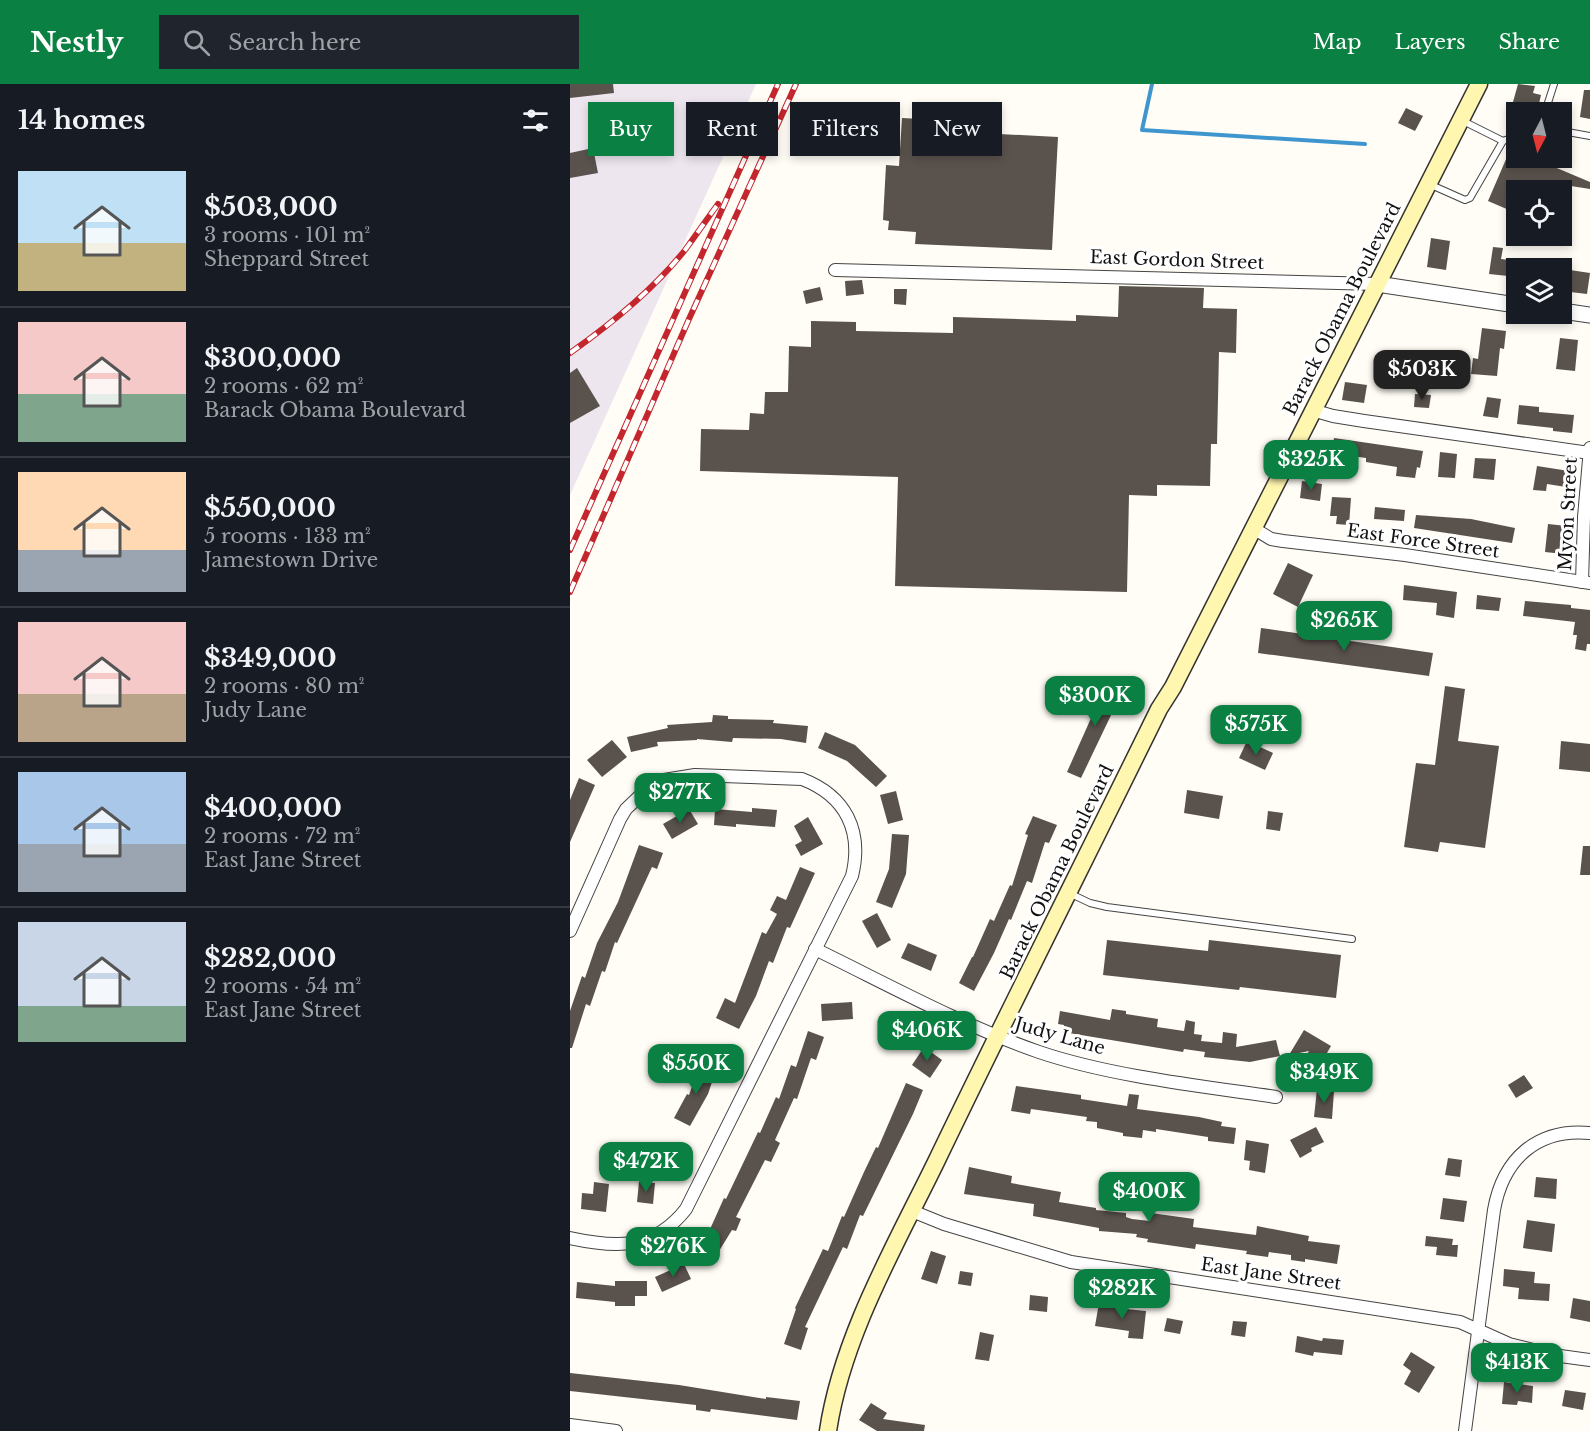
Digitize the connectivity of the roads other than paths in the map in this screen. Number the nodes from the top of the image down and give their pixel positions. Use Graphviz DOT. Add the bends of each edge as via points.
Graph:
graph roads {
  1 [pos="1479,84"];
  2 [pos="1554,84"];
  3 [pos="1548,102"];
  4 [pos="1460,120"];
  5 [pos="1572,133"];
  6 [pos="1590,136"];
  7 [pos="1506,140"];
  8 [pos="1503,141"];
  9 [pos="1428,184"];
  10 [pos="835,270"];
  11 [pos="1377,284"];
  12 [pos="1506,303"];
  13 [pos="1572,312"];
  14 [pos="1590,315"];
  15 [pos="1312,410"];
  16 [pos="1590,448"];
  17 [pos="1590,453"];
  18 [pos="1253,528"];
  19 [pos="1586,582"];
  20 [pos="1069,893"];
  21 [pos="570,931"];
  22 [pos="1352,939"];
  23 [pos="815,950"];
  24 [pos="998,1036"];
  25 [pos="1276,1097"];
  26 [pos="1590,1133"];
  27 [pos="912,1211"];
  28 [pos="570,1238"];
  29 [pos="1478,1330"];
  30 [pos="1590,1360"];
  31 [pos="570,1425"];
  32 [pos="616,1431"];
  33 [pos="828,1431"];
  34 [pos="1465,1431"];
  1 -- 4 [label="main road, Barack Obama Boulevard"];
  2 -- 3 [label="lane"];
  4 -- 8 [label="lane"];
  4 -- 9 [label="main road, Barack Obama Boulevard"];
  5 -- 6 [label="lane"];
  7 -- 8 [label="lane"];
  8 -- 9 [label="lane" via="1470,198 1465,200"];
  9 -- 11 [label="main road, Barack Obama Boulevard"];
  10 -- 11 [label="street, East Gordon Street"];
  11 -- 12 [label="street, East Gordon Street"];
  11 -- 15 [label="main road, Barack Obama Boulevard"];
  13 -- 14 [label="street"];
  15 -- 17 [label="street" via="1364,422"];
  15 -- 18 [label="main road, Barack Obama Boulevard"];
  16 -- 17 [label="street, Myon Street"];
  17 -- 19 [label="street, Myon Street" via="1584,517"];
  18 -- 19 [label="street, East Force Street" via="1283,541"];
  18 -- 20 [label="main road, Barack Obama Boulevard"];
  20 -- 22 [label="lane" via="1107,907"];
  20 -- 24 [label="main road, Barack Obama Boulevard"];
  21 -- 23 [label="street" via="620,819 646,790 664,780 695,775 792,778 815,784 830,794 847,817 855,841 852,876"];
  23 -- 24 [label="street, Judy Lane" via="963,1023"];
  23 -- 28 [label="street" via="693,1199 677,1222 655,1237 627,1245"];
  24 -- 25 [label="street, Judy Lane" via="1076,1062"];
  24 -- 27 [label="main road, Barack Obama Boulevard"];
  26 -- 29 [label="street" via="1540,1140 1519,1156 1500,1185"];
  27 -- 29 [label="street, East Jane Street" via="1071,1262 1431,1317"];
  27 -- 33 [label="main road, Barack Obama Boulevard" via="843,1368"];
  29 -- 30 [label="street, East Jane Street" via="1527,1349"];
  29 -- 34 [label="street"];
  31 -- 32 [label="street"];
}
